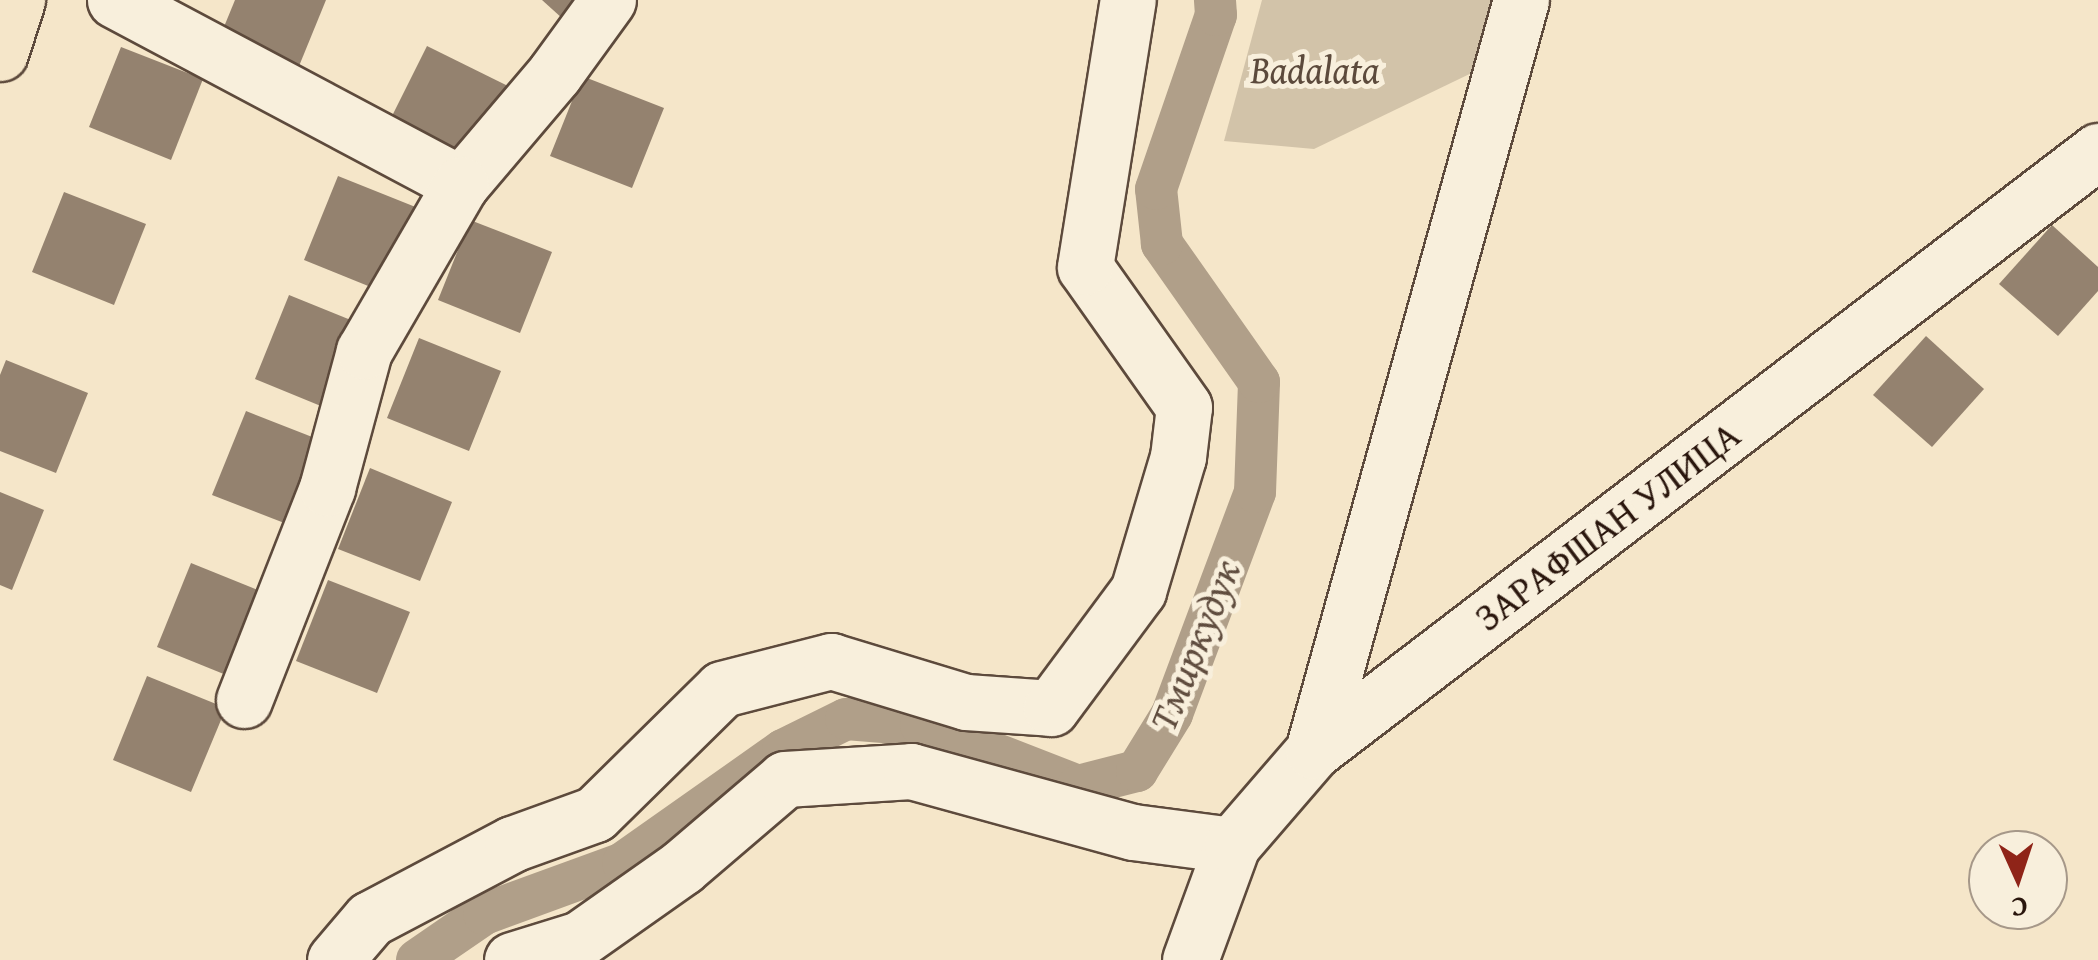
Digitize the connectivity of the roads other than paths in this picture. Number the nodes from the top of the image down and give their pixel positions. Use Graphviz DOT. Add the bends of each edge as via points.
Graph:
graph roads {
  1 [pos="17,0"];
  2 [pos="114,0"];
  3 [pos="608,0"];
  4 [pos="1128,0"];
  5 [pos="1521,0"];
  6 [pos="0,52"];
  7 [pos="2098,151"];
  8 [pos="461,184"];
  9 [pos="244,700"];
  10 [pos="1313,751"];
  11 [pos="1232,844"];
  12 [pos="335,960"];
  13 [pos="512,960"];
  14 [pos="1190,960"];
  1 -- 6 [label="main road"];
  2 -- 8 [label="street"];
  3 -- 8 [label="street"];
  4 -- 12 [label="street" via="1085,267 1184,407 1178,456 1138,592 1051,708 966,702 831,661 722,689 595,814 512,844 370,919"];
  5 -- 10 [label="street"];
  7 -- 10 [label="street, ЗАРАФШАН УЛИЦА"];
  8 -- 9 [label="street" via="364,351 326,488"];
  10 -- 11 [label="street, ЗАРАФШАН УЛИЦА"];
  11 -- 13 [label="street" via="1132,832 911,772 784,780 682,867 580,939"];
  11 -- 14 [label="street, ЗАРАФШАН УЛИЦА"];
}
